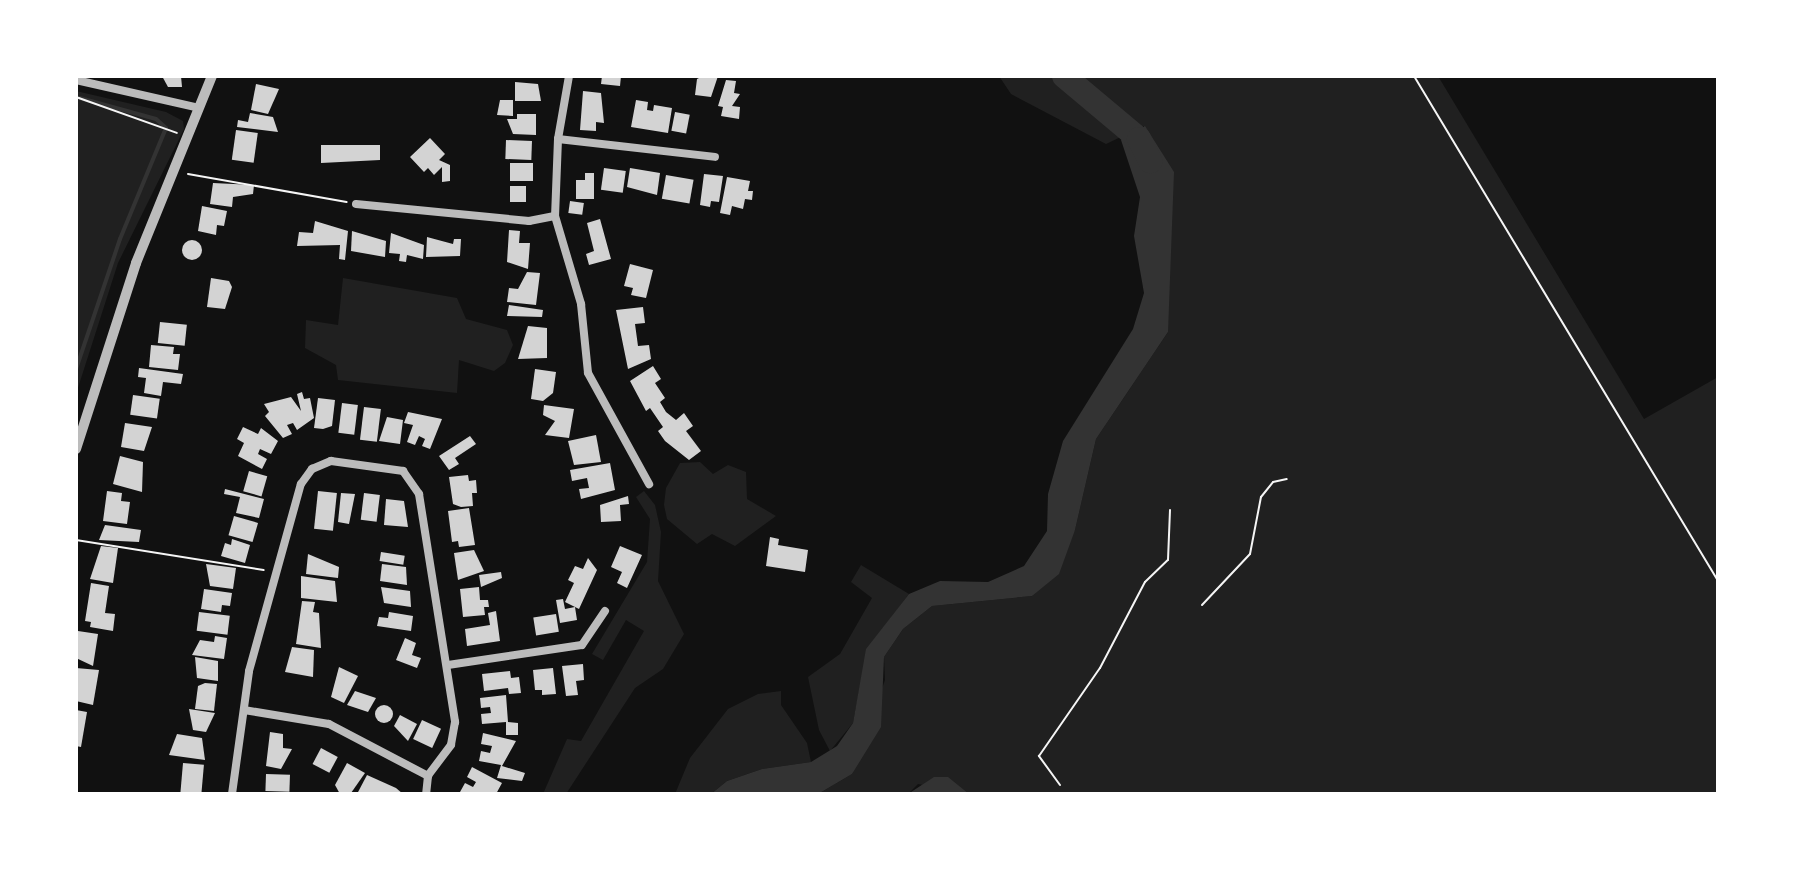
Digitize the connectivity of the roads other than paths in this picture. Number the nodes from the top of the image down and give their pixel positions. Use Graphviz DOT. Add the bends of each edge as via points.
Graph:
graph roads {
  1 [pos="212,76"];
  2 [pos="569,76"];
  3 [pos="76,80"];
  4 [pos="199,108"];
  5 [pos="558,139"];
  6 [pos="715,157"];
  7 [pos="356,204"];
  8 [pos="555,216"];
  9 [pos="76,449"];
  10 [pos="649,484"];
  11 [pos="605,611"];
  12 [pos="448,665"];
  13 [pos="244,710"];
  14 [pos="428,776"];
  15 [pos="232,794"];
  16 [pos="426,794"];
  1 -- 4 [label="street"];
  2 -- 5 [label="street"];
  3 -- 4 [label="street"];
  4 -- 9 [label="street" via="136,263"];
  5 -- 6 [label="street"];
  5 -- 8 [label="street"];
  7 -- 8 [label="street" via="529,221"];
  8 -- 10 [label="street" via="581,304 588,373"];
  11 -- 12 [label="street" via="582,645"];
  12 -- 13 [label="street" via="419,494 403,471 331,461 312,469 301,484"];
  12 -- 14 [label="street" via="455,722 451,745"];
  13 -- 14 [label="street" via="329,724"];
  13 -- 15 [label="street"];
  14 -- 16 [label="street"];
}
